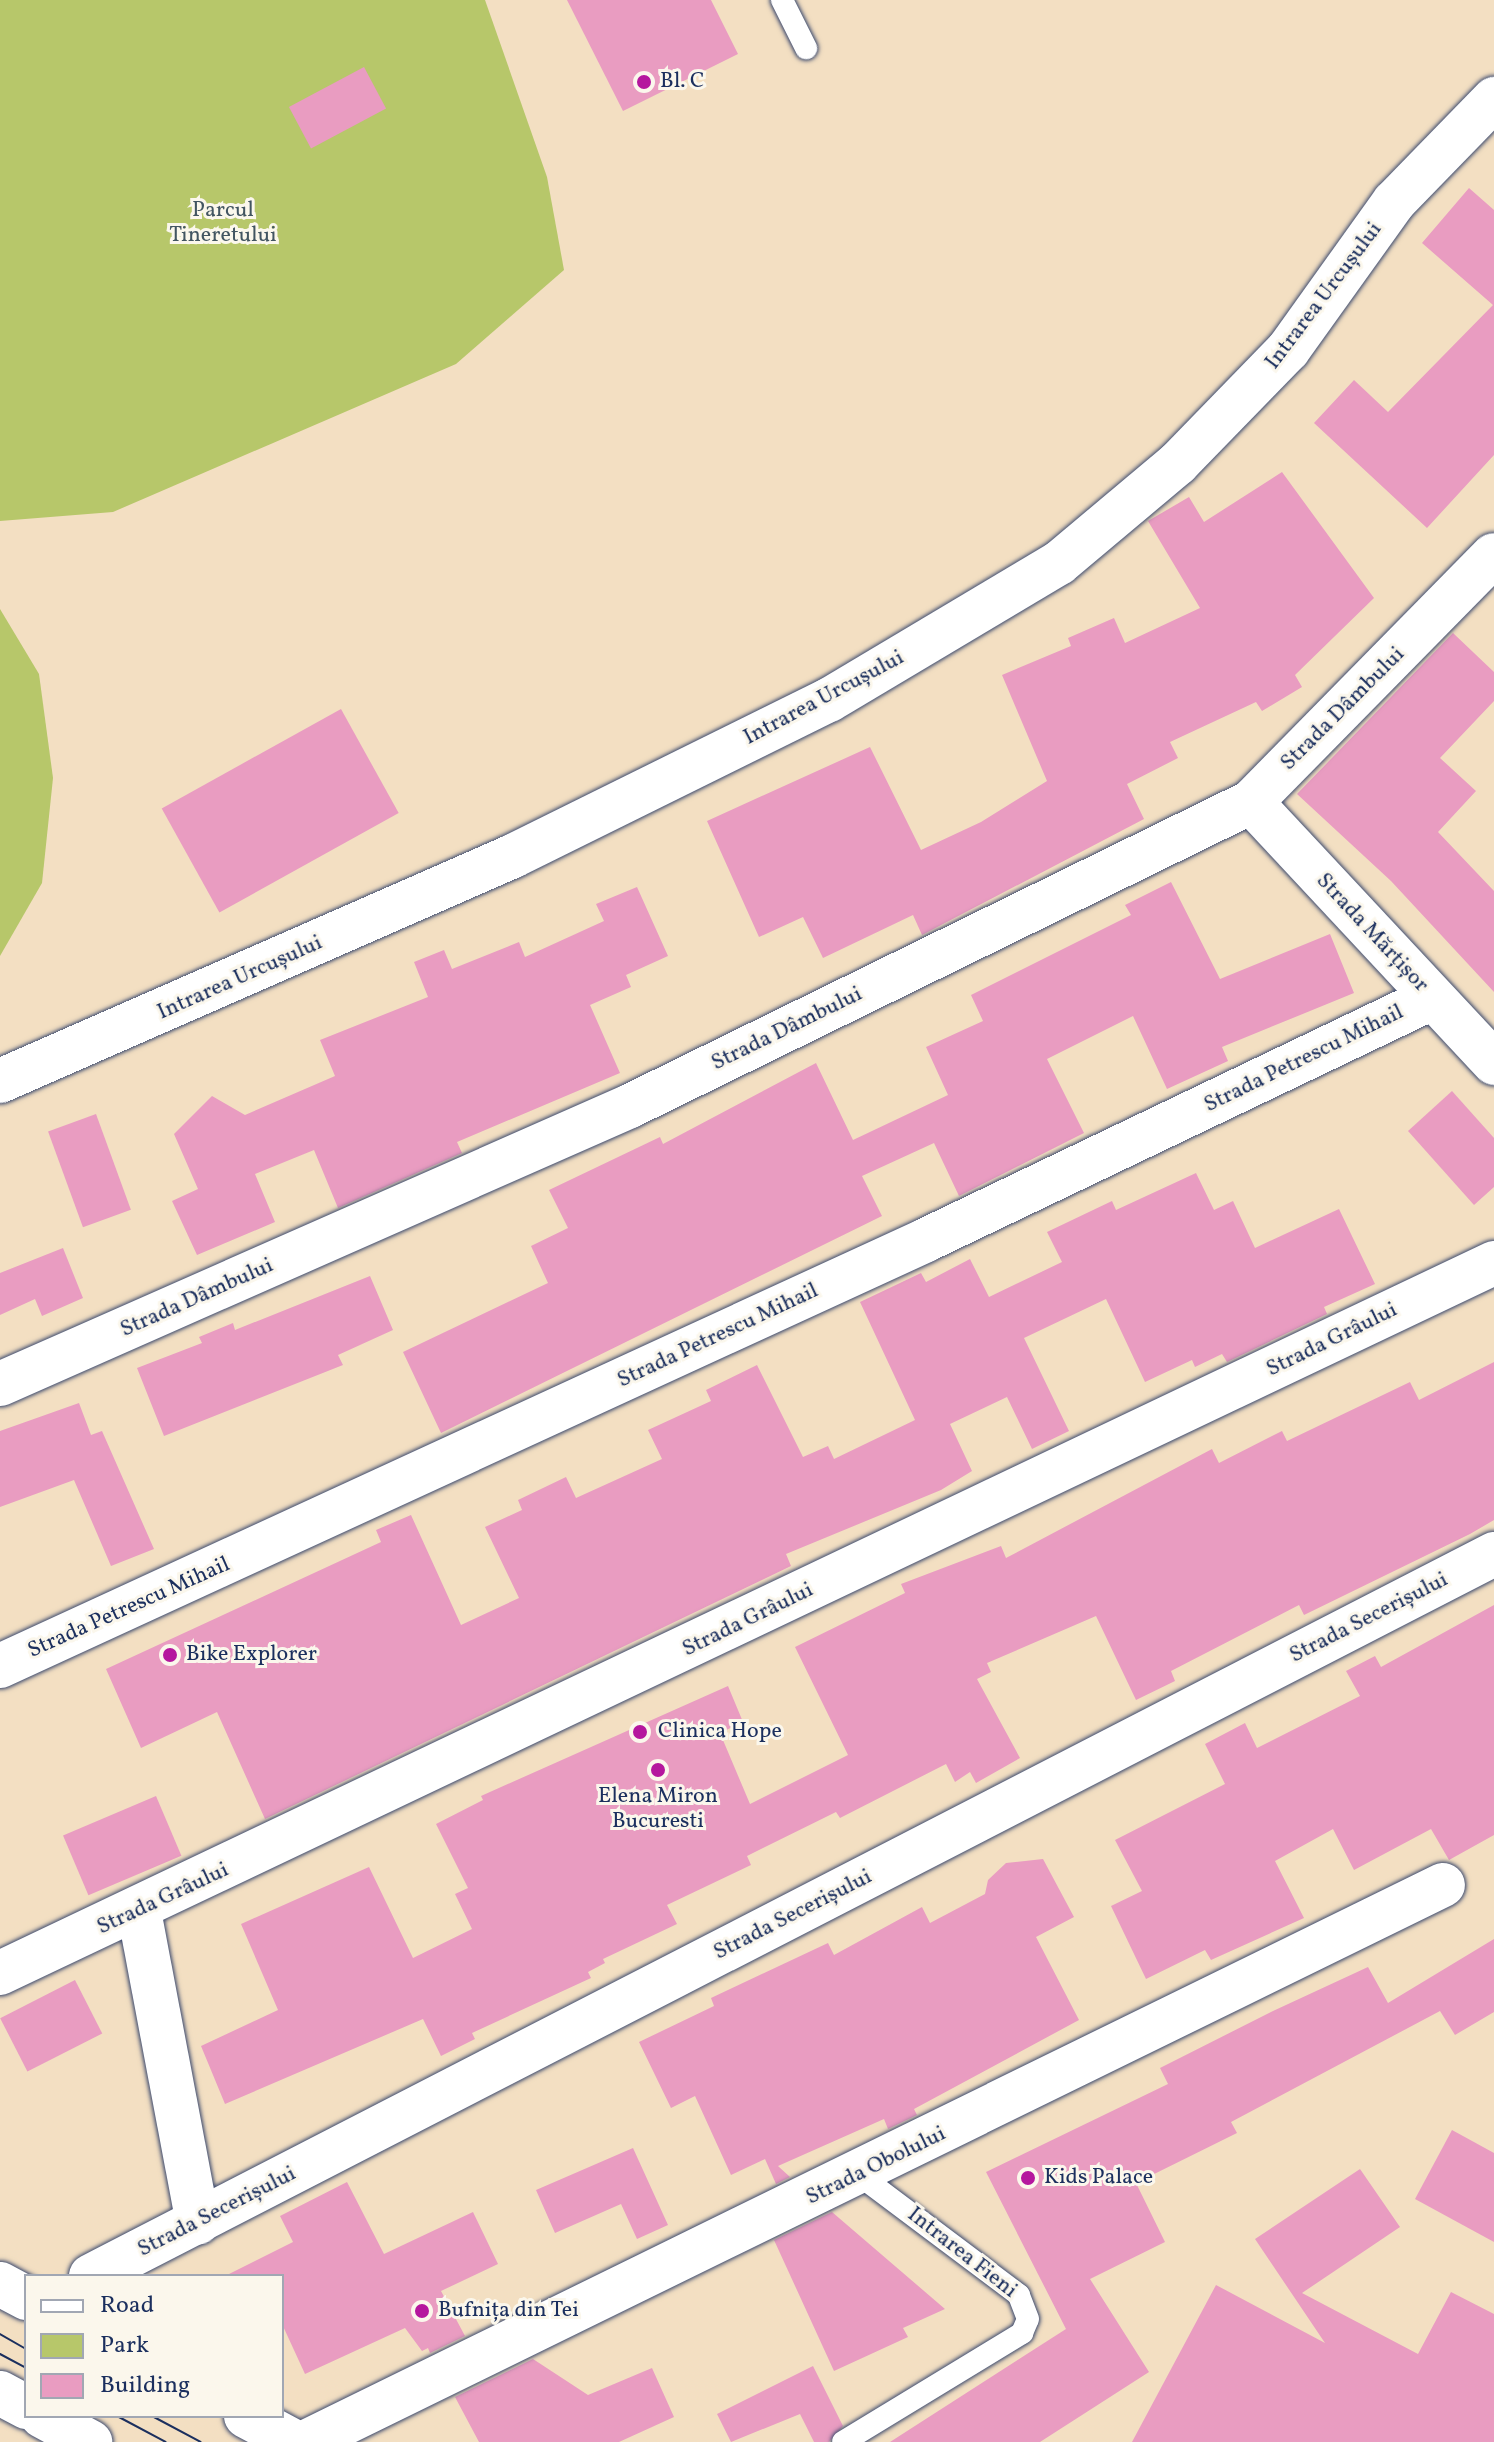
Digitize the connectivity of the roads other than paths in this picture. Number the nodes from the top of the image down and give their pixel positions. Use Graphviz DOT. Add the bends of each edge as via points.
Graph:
graph roads {
  1 [pos="782,0"];
  2 [pos="806,48"];
  3 [pos="1494,99"];
  4 [pos="1491,564"];
  5 [pos="1251,802"];
  6 [pos="1432,998"];
  7 [pos="1494,1063"];
  8 [pos="0,1081"];
  9 [pos="1494,1263"];
  10 [pos="0,1384"];
  11 [pos="1494,1554"];
  12 [pos="0,1666"];
  13 [pos="1443,1885"];
  14 [pos="139,1911"];
  15 [pos="0,1973"];
  16 [pos="859,2175"];
  17 [pos="198,2222"];
  18 [pos="95,2274"];
  19 [pos="0,2284"];
  20 [pos="24,2297"];
  21 [pos="0,2393"];
  22 [pos="24,2406"];
  23 [pos="46,2418"];
  24 [pos="250,2418"];
  25 [pos="90,2442"];
  26 [pos="295,2442"];
  27 [pos="306,2442"];
  28 [pos="843,2442"];
  1 -- 2 [label="lane"];
  3 -- 8 [label="street, Intrarea Urcușului" via="1394,202 1288,350 1178,463 1059,563 829,700 513,856"];
  4 -- 5 [label="street, Strada Dâmbului"];
  5 -- 6 [label="street, Strada Mărțișor"];
  5 -- 10 [label="street, Strada Dâmbului" via="630,1106"];
  6 -- 7 [label="street, Strada Mărțișor"];
  6 -- 12 [label="street, Strada Petrescu Mihail" via="926,1240"];
  9 -- 14 [label="street, Strada Grâului"];
  11 -- 17 [label="street, Strada Secerișului"];
  13 -- 16 [label="street, Strada Obolului"];
  14 -- 15 [label="street, Strada Grâului"];
  14 -- 17 [label="street"];
  16 -- 27 [label="street, Strada Obolului"];
  16 -- 28 [label="lane, Intrarea Fieni" via="1019,2295 1028,2319 1022,2333"];
  17 -- 18 [label="street, Strada Secerișului"];
  19 -- 20 [label="street"];
  21 -- 22 [label="street"];
  23 -- 25 [label="street"];
  24 -- 26 [label="street"];
}
